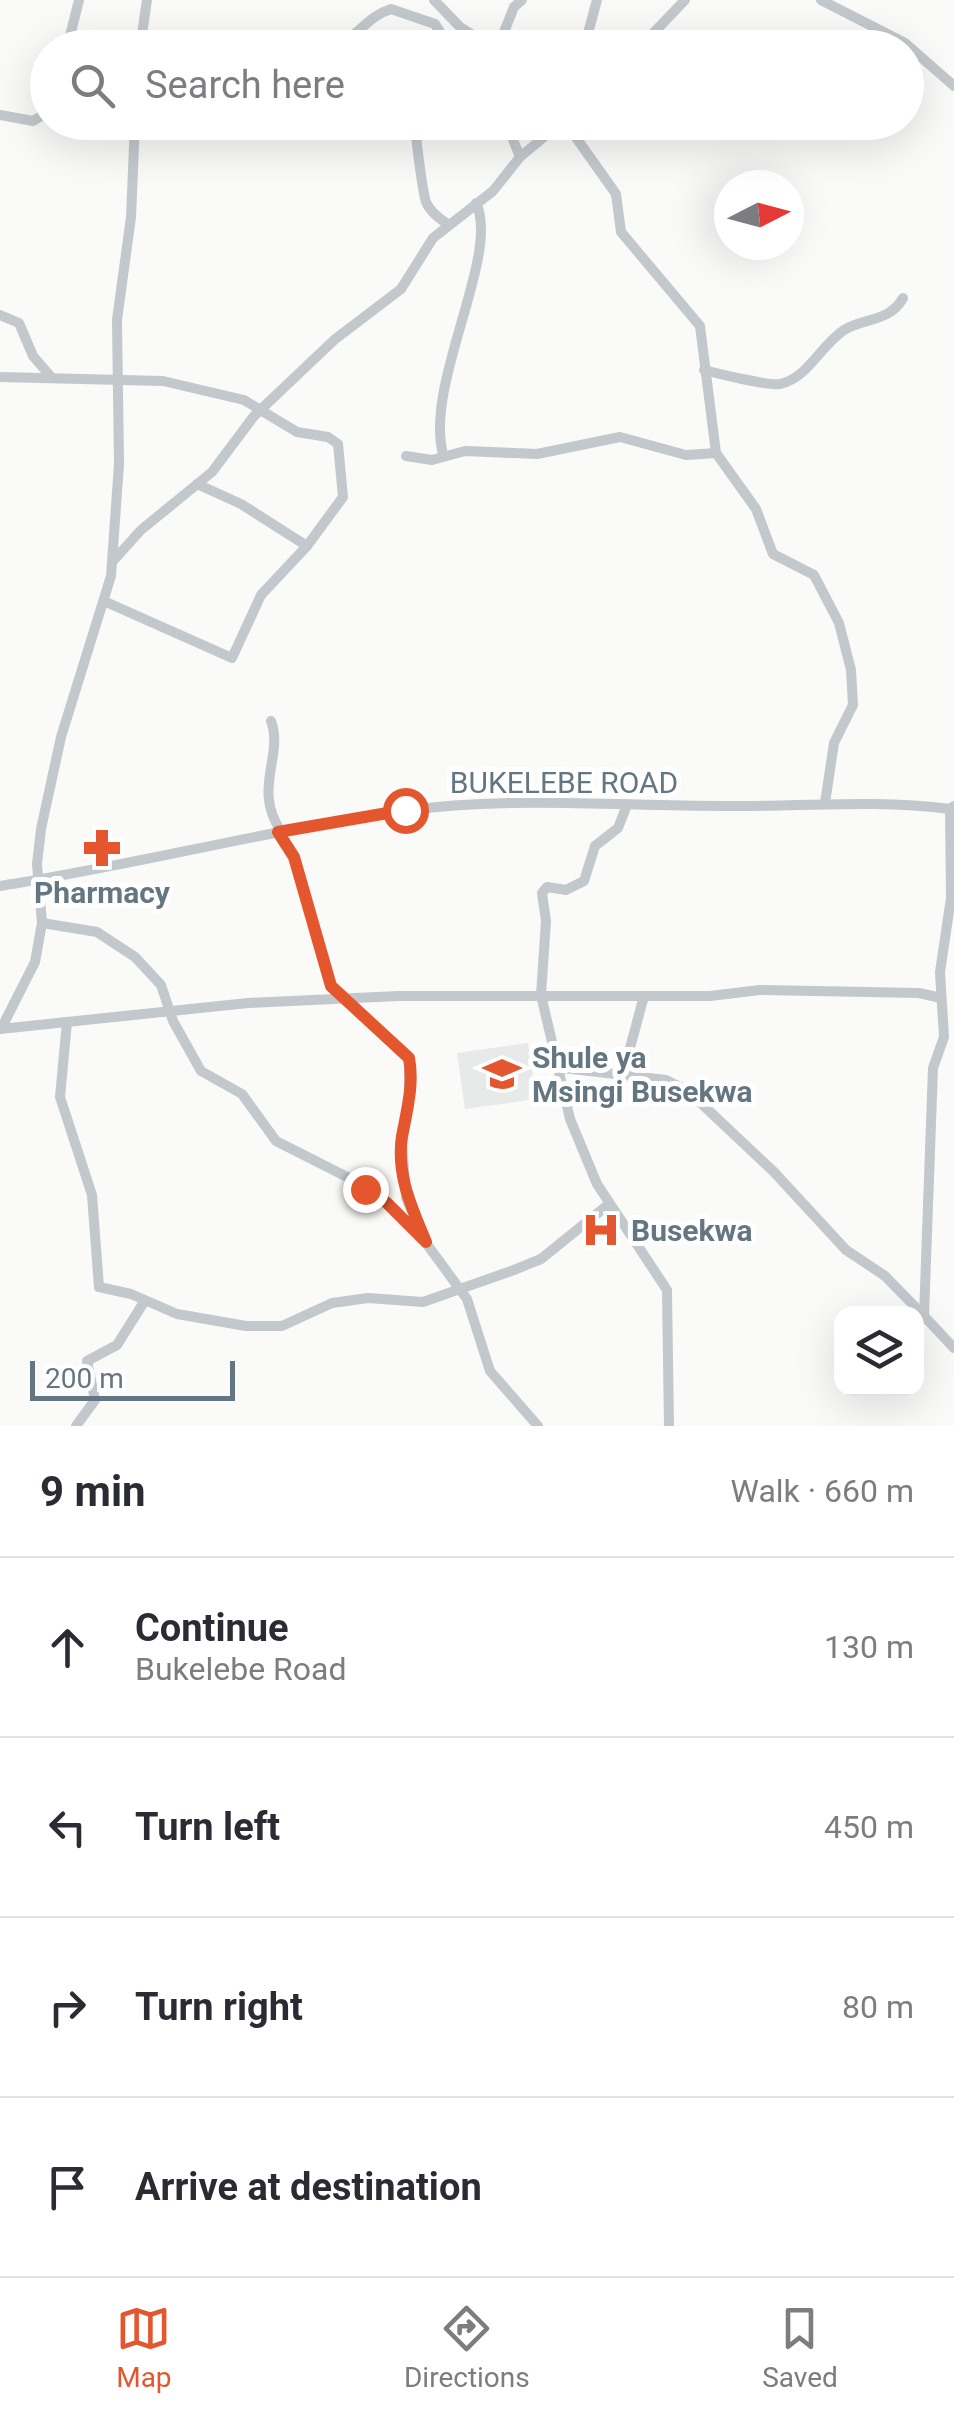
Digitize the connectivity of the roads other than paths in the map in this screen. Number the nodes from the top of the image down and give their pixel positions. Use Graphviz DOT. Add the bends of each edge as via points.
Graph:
graph roads {
  1 [pos="79,0"];
  2 [pos="148,0"];
  3 [pos="434,0"];
  4 [pos="522,0"];
  5 [pos="596,0"];
  6 [pos="686,0"];
  7 [pos="821,0"];
  8 [pos="72,30"];
  9 [pos="143,30"];
  10 [pos="356,30"];
  11 [pos="439,30"];
  12 [pos="465,30"];
  13 [pos="505,30"];
  14 [pos="588,30"];
  15 [pos="657,30"];
  16 [pos="880,30"];
  17 [pos="924,60"];
  18 [pos="954,86"];
  19 [pos="0,115"];
  20 [pos="30,120"];
  21 [pos="134,140"];
  22 [pos="415,140"];
  23 [pos="513,140"];
  24 [pos="540,140"];
  25 [pos="576,140"];
  26 [pos="520,157"];
  27 [pos="476,203"];
  28 [pos="449,225"];
  29 [pos="904,298"];
  30 [pos="0,316"];
  31 [pos="704,370"];
  32 [pos="0,377"];
  33 [pos="116,377"];
  34 [pos="52,378"];
  35 [pos="263,408"];
  36 [pos="716,453"];
  37 [pos="443,454"];
  38 [pos="406,456"];
  39 [pos="196,484"];
  40 [pos="308,546"];
  41 [pos="113,562"];
  42 [pos="106,602"];
  43 [pos="271,722"];
  44 [pos="825,803"];
  45 [pos="628,805"];
  46 [pos="952,808"];
  47 [pos="279,831"];
  48 [pos="38,880"];
  49 [pos="0,886"];
  50 [pos="949,909"];
  51 [pos="42,922"];
  52 [pos="954,935"];
  53 [pos="541,995"];
  54 [pos="644,996"];
  55 [pos="344,1000"];
  56 [pos="942,1001"];
  57 [pos="172,1010"];
  58 [pos="954,1019"];
  59 [pos="67,1022"];
  60 [pos="0,1029"];
  61 [pos="555,1068"];
  62 [pos="623,1074"];
  63 [pos="609,1204"];
  64 [pos="426,1242"];
  65 [pos="460,1288"];
  66 [pos="144,1302"];
  67 [pos="914,1306"];
  68 [pos="924,1316"];
  69 [pos="954,1348"];
  70 [pos="76,1426"];
  71 [pos="538,1426"];
  72 [pos="669,1426"];
  1 -- 8 [label="street"];
  2 -- 9 [label="street"];
  3 -- 12 [label="street"];
  4 -- 13 [label="street"];
  5 -- 14 [label="street"];
  6 -- 15 [label="street"];
  7 -- 16 [label="street"];
  10 -- 11 [label="street" via="391,10"];
  17 -- 18 [label="street"];
  19 -- 20 [label="street"];
  21 -- 33 [label="street"];
  22 -- 28 [label="street" via="424,195"];
  23 -- 26 [label="street"];
  24 -- 26 [label="street"];
  25 -- 31 [label="street" via="616,194 618,227 697,321"];
  26 -- 27 [label="street"];
  27 -- 28 [label="street"];
  27 -- 37 [label="street" via="479,258 440,418"];
  28 -- 35 [label="street" via="428,244 401,289 334,340"];
  29 -- 31 [label="street" via="895,310 844,330 802,374 783,384"];
  30 -- 34 [label="street" via="19,323"];
  31 -- 36 [label="street"];
  32 -- 34 [label="street"];
  33 -- 34 [label="street"];
  33 -- 35 [label="street" via="222,393"];
  33 -- 41 [label="street"];
  35 -- 39 [label="street"];
  35 -- 40 [label="street" via="297,432 338,444 342,497"];
  36 -- 37 [label="street" via="686,454 620,437 536,454"];
  36 -- 44 [label="street" via="756,509 773,554 809,569 839,623 855,698 834,743"];
  37 -- 38 [label="street" via="432,460"];
  39 -- 40 [label="street"];
  39 -- 41 [label="street"];
  40 -- 42 [label="street" via="261,595 230,658"];
  41 -- 42 [label="street"];
  42 -- 48 [label="street" via="57,755 37,853"];
  43 -- 47 [label="street" via="275,741 267,784"];
  44 -- 45 [label="street, BUKELEBE ROAD"];
  44 -- 46 [label="street, BUKELEBE ROAD"];
  45 -- 47 [label="street, BUKELEBE ROAD" via="494,802"];
  45 -- 53 [label="street" via="618,828 595,846 584,881 542,893"];
  46 -- 50 [label="street"];
  47 -- 48 [label="street, BUKELEBE ROAD"];
  47 -- 55 [label="street" via="294,857 331,986"];
  48 -- 49 [label="street, BUKELEBE ROAD"];
  48 -- 51 [label="street"];
  50 -- 52 [label="street"];
  50 -- 56 [label="street"];
  51 -- 57 [label="street" via="115,940 152,972"];
  51 -- 60 [label="street" via="31,974"];
  53 -- 54 [label="street"];
  53 -- 55 [label="street"];
  53 -- 61 [label="street"];
  54 -- 56 [label="street" via="760,990 919,994"];
  54 -- 62 [label="street"];
  55 -- 57 [label="street"];
  55 -- 64 [label="street" via="409,1058 405,1190"];
  56 -- 58 [label="street"];
  56 -- 68 [label="street" via="944,1037 933,1068"];
  57 -- 59 [label="street"];
  57 -- 64 [label="street" via="201,1071 242,1094 276,1142 386,1202"];
  59 -- 60 [label="street"];
  59 -- 66 [label="street" via="60,1097 92,1195 98,1288"];
  61 -- 62 [label="street"];
  61 -- 63 [label="street" via="575,1133"];
  62 -- 67 [label="street" via="666,1080 688,1092 846,1250"];
  63 -- 65 [label="street" via="541,1259"];
  63 -- 72 [label="street" via="667,1290"];
  64 -- 65 [label="street"];
  65 -- 66 [label="street" via="413,1303 332,1303 276,1326 230,1324"];
  65 -- 71 [label="street" via="482,1334 490,1371"];
  66 -- 70 [label="street" via="117,1345 87,1361 96,1396"];
  68 -- 69 [label="street"];
}
